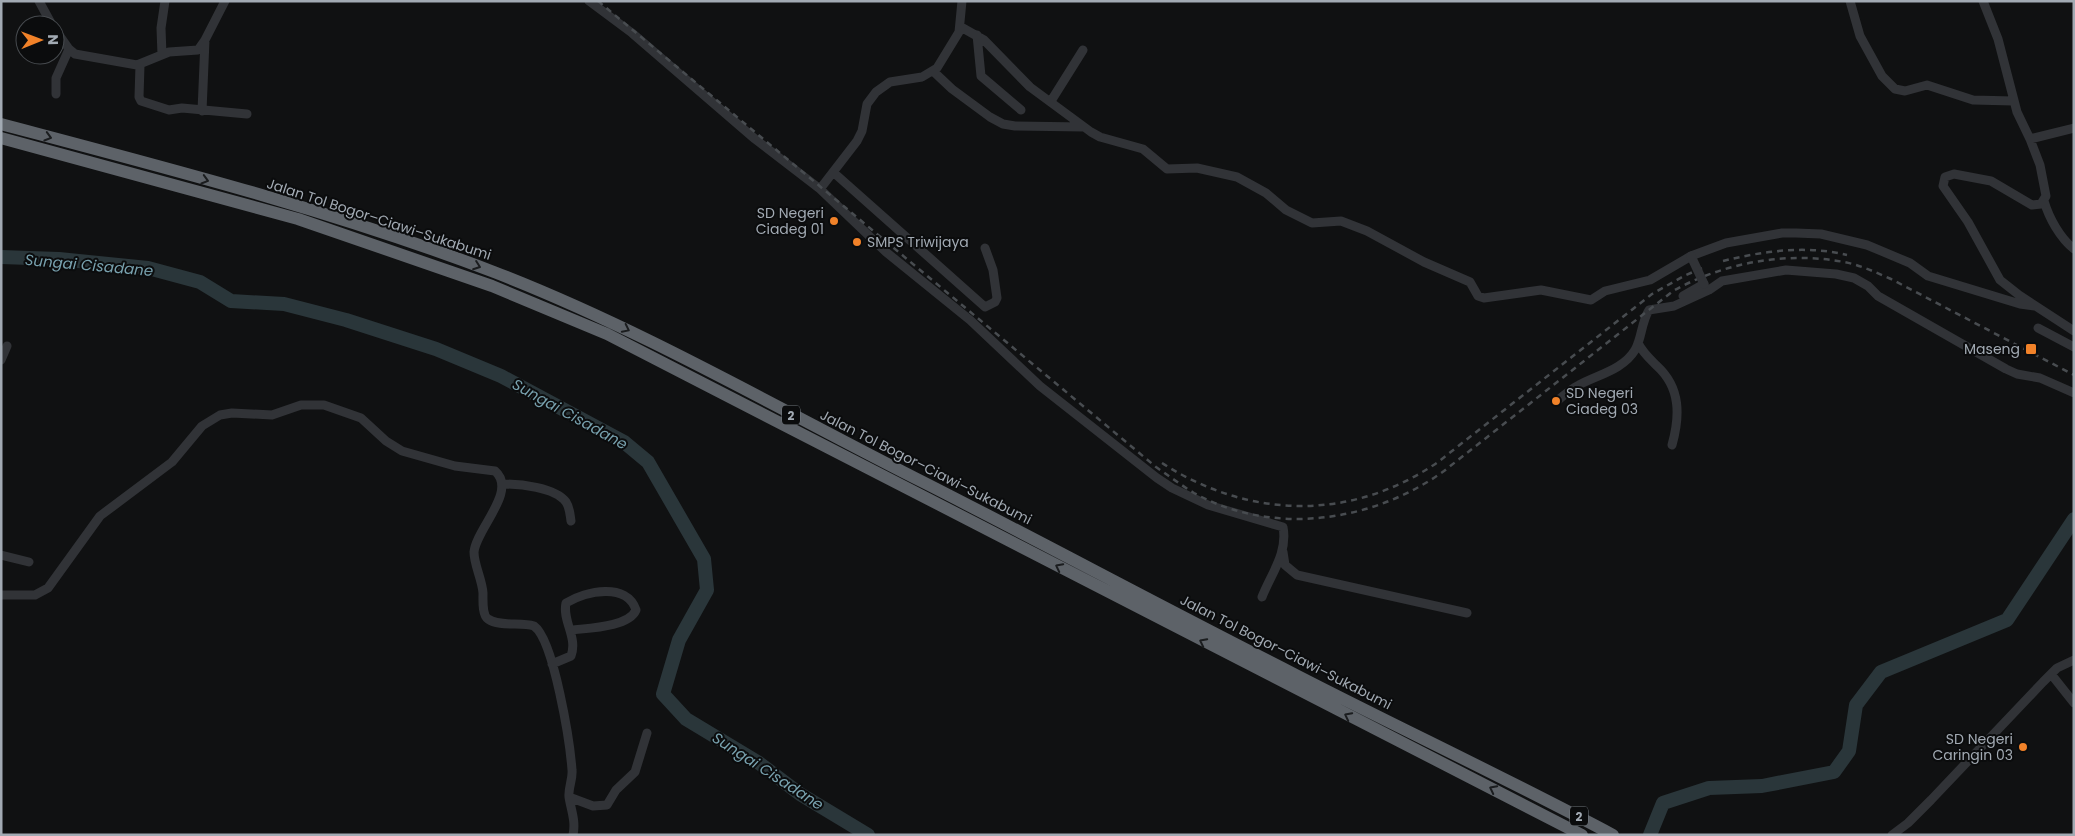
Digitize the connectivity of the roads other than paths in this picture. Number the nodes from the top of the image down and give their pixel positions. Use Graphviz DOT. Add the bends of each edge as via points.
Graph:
graph roads {
  1 [pos="39,1"];
  2 [pos="165,1"];
  3 [pos="225,1"];
  4 [pos="589,1"];
  5 [pos="962,1"];
  6 [pos="1850,1"];
  7 [pos="1983,1"];
  8 [pos="47,15"];
  9 [pos="961,27"];
  10 [pos="977,35"];
  11 [pos="206,40"];
  12 [pos="65,43"];
  13 [pos="69,49"];
  14 [pos="1083,50"];
  15 [pos="162,55"];
  16 [pos="140,65"];
  17 [pos="934,72"];
  18 [pos="56,94"];
  19 [pos="1051,101"];
  20 [pos="2013,101"];
  21 [pos="1021,110"];
  22 [pos="202,111"];
  23 [pos="247,114"];
  24 [pos="1,124"];
  25 [pos="1084,127"];
  26 [pos="2074,128"];
  27 [pos="1,138"];
  28 [pos="2030,139"];
  29 [pos="833,172"];
  30 [pos="820,189"];
  31 [pos="2044,201"];
  32 [pos="985,248"];
  33 [pos="2074,249"];
  34 [pos="1691,256"];
  35 [pos="2035,306"];
  36 [pos="1663,308"];
  37 [pos="2038,328"];
  38 [pos="2074,331"];
  39 [pos="1638,342"];
  40 [pos="7,346"];
  41 [pos="2074,347"];
  42 [pos="1,360"];
  43 [pos="2074,393"];
  44 [pos="1557,401"];
  45 [pos="1672,445"];
  46 [pos="502,484"];
  47 [pos="571,521"];
  48 [pos="1282,552"];
  49 [pos="1,555"];
  50 [pos="29,562"];
  51 [pos="1,595"];
  52 [pos="1262,597"];
  53 [pos="1467,613"];
  54 [pos="572,630"];
  55 [pos="2074,660"];
  56 [pos="552,664"];
  57 [pos="2051,674"];
  58 [pos="2074,703"];
  59 [pos="647,733"];
  60 [pos="570,797"];
  61 [pos="573,835"];
  62 [pos="1582,835"];
  63 [pos="1613,835"];
  64 [pos="1892,835"];
  1 -- 8 [label="street"];
  2 -- 15 [label="street"];
  3 -- 11 [label="street"];
  4 -- 30 [label="street"];
  5 -- 9 [label="street"];
  6 -- 20 [label="street" via="1860,36 1882,76 1895,89 1905,91 1927,85 1973,100"];
  7 -- 20 [label="street" via="1998,38"];
  9 -- 10 [label="street"];
  9 -- 17 [label="street"];
  10 -- 19 [label="street" via="996,50 1030,87"];
  10 -- 21 [label="street" via="981,76"];
  11 -- 15 [label="street" via="198,50"];
  11 -- 22 [label="street"];
  12 -- 13 [label="street"];
  13 -- 16 [label="street" via="87,58"];
  13 -- 18 [label="street" via="56,78"];
  14 -- 19 [label="street"];
  15 -- 16 [label="street"];
  16 -- 22 [label="street" via="140,100 169,110"];
  17 -- 25 [label="street" via="952,89 1003,124"];
  17 -- 29 [label="street" via="890,82 876,92 867,104 860,136"];
  19 -- 25 [label="street"];
  20 -- 28 [label="street"];
  22 -- 23 [label="street"];
  24 -- 63 [label="highway, Jalan Tol Bogor–Ciawi–Sukabumi / 2, one-way" via="300,207 412,243 496,273 612,322 1295,675"];
  25 -- 34 [label="street" via="1100,137 1143,149 1167,169 1198,168 1237,177 1266,193 1286,210 1312,223 1341,221 1361,228 1470,282 1478,296 1484,298 1541,290 1591,300 1605,291 1650,280"];
  26 -- 28 [label="street"];
  62 -- 27 [label="highway, Jalan Tol Bogor–Ciawi–Sukabumi / 2, one-way" via="607,334 492,286 298,219"];
  28 -- 31 [label="street" via="2046,189"];
  29 -- 30 [label="street"];
  29 -- 32 [label="street" via="985,307 997,298 993,270"];
  30 -- 48 [label="street" via="886,252 970,320 1040,386 1157,478 1208,505 1280,524 1285,536"];
  31 -- 33 [label="street" via="2061,235"];
  31 -- 35 [label="street" via="2037,205 2026,203 1997,183 1969,176 1949,174 1943,179 1944,190 1964,216 2000,280"];
  34 -- 35 [label="street" via="1726,243 1756,237 1782,233 1821,234 1886,251 1938,280"];
  34 -- 36 [label="street, bridge" via="1704,284"];
  35 -- 38 [label="street"];
  36 -- 39 [label="street" via="1649,310"];
  36 -- 43 [label="street" via="1674,306 1722,281 1744,276 1786,270 1836,274 1854,278 1878,296 2016,374 2040,378"];
  37 -- 41 [label="street"];
  39 -- 44 [label="street" via="1623,362 1579,385"];
  39 -- 45 [label="street" via="1643,353 1672,384 1678,404 1678,423"];
  40 -- 42 [label="street"];
  46 -- 47 [label="street" via="521,484 558,495 565,500"];
  46 -- 51 [label="street" via="500,475 491,470 455,466 402,451 361,418 324,405 301,404 272,415 226,413 208,420 172,462 100,516 44,591 26,596"];
  46 -- 56 [label="street" via="499,500 474,550 482,581 485,614 492,621 536,627"];
  48 -- 52 [label="street"];
  48 -- 53 [label="street" via="1285,565 1297,574"];
  49 -- 50 [label="street"];
  54 -- 54 [label="street" via="622,622 633,616 636,610 634,603 627,596 612,592 574,599 566,603 565,609"];
  54 -- 56 [label="street" via="574,644 571,656"];
  55 -- 57 [label="street"];
  56 -- 60 [label="street" via="570,756"];
  57 -- 58 [label="street"];
  57 -- 64 [label="street" via="1926,805"];
  59 -- 60 [label="street" via="635,772 616,790 607,805 593,806"];
  60 -- 61 [label="street"];
}
